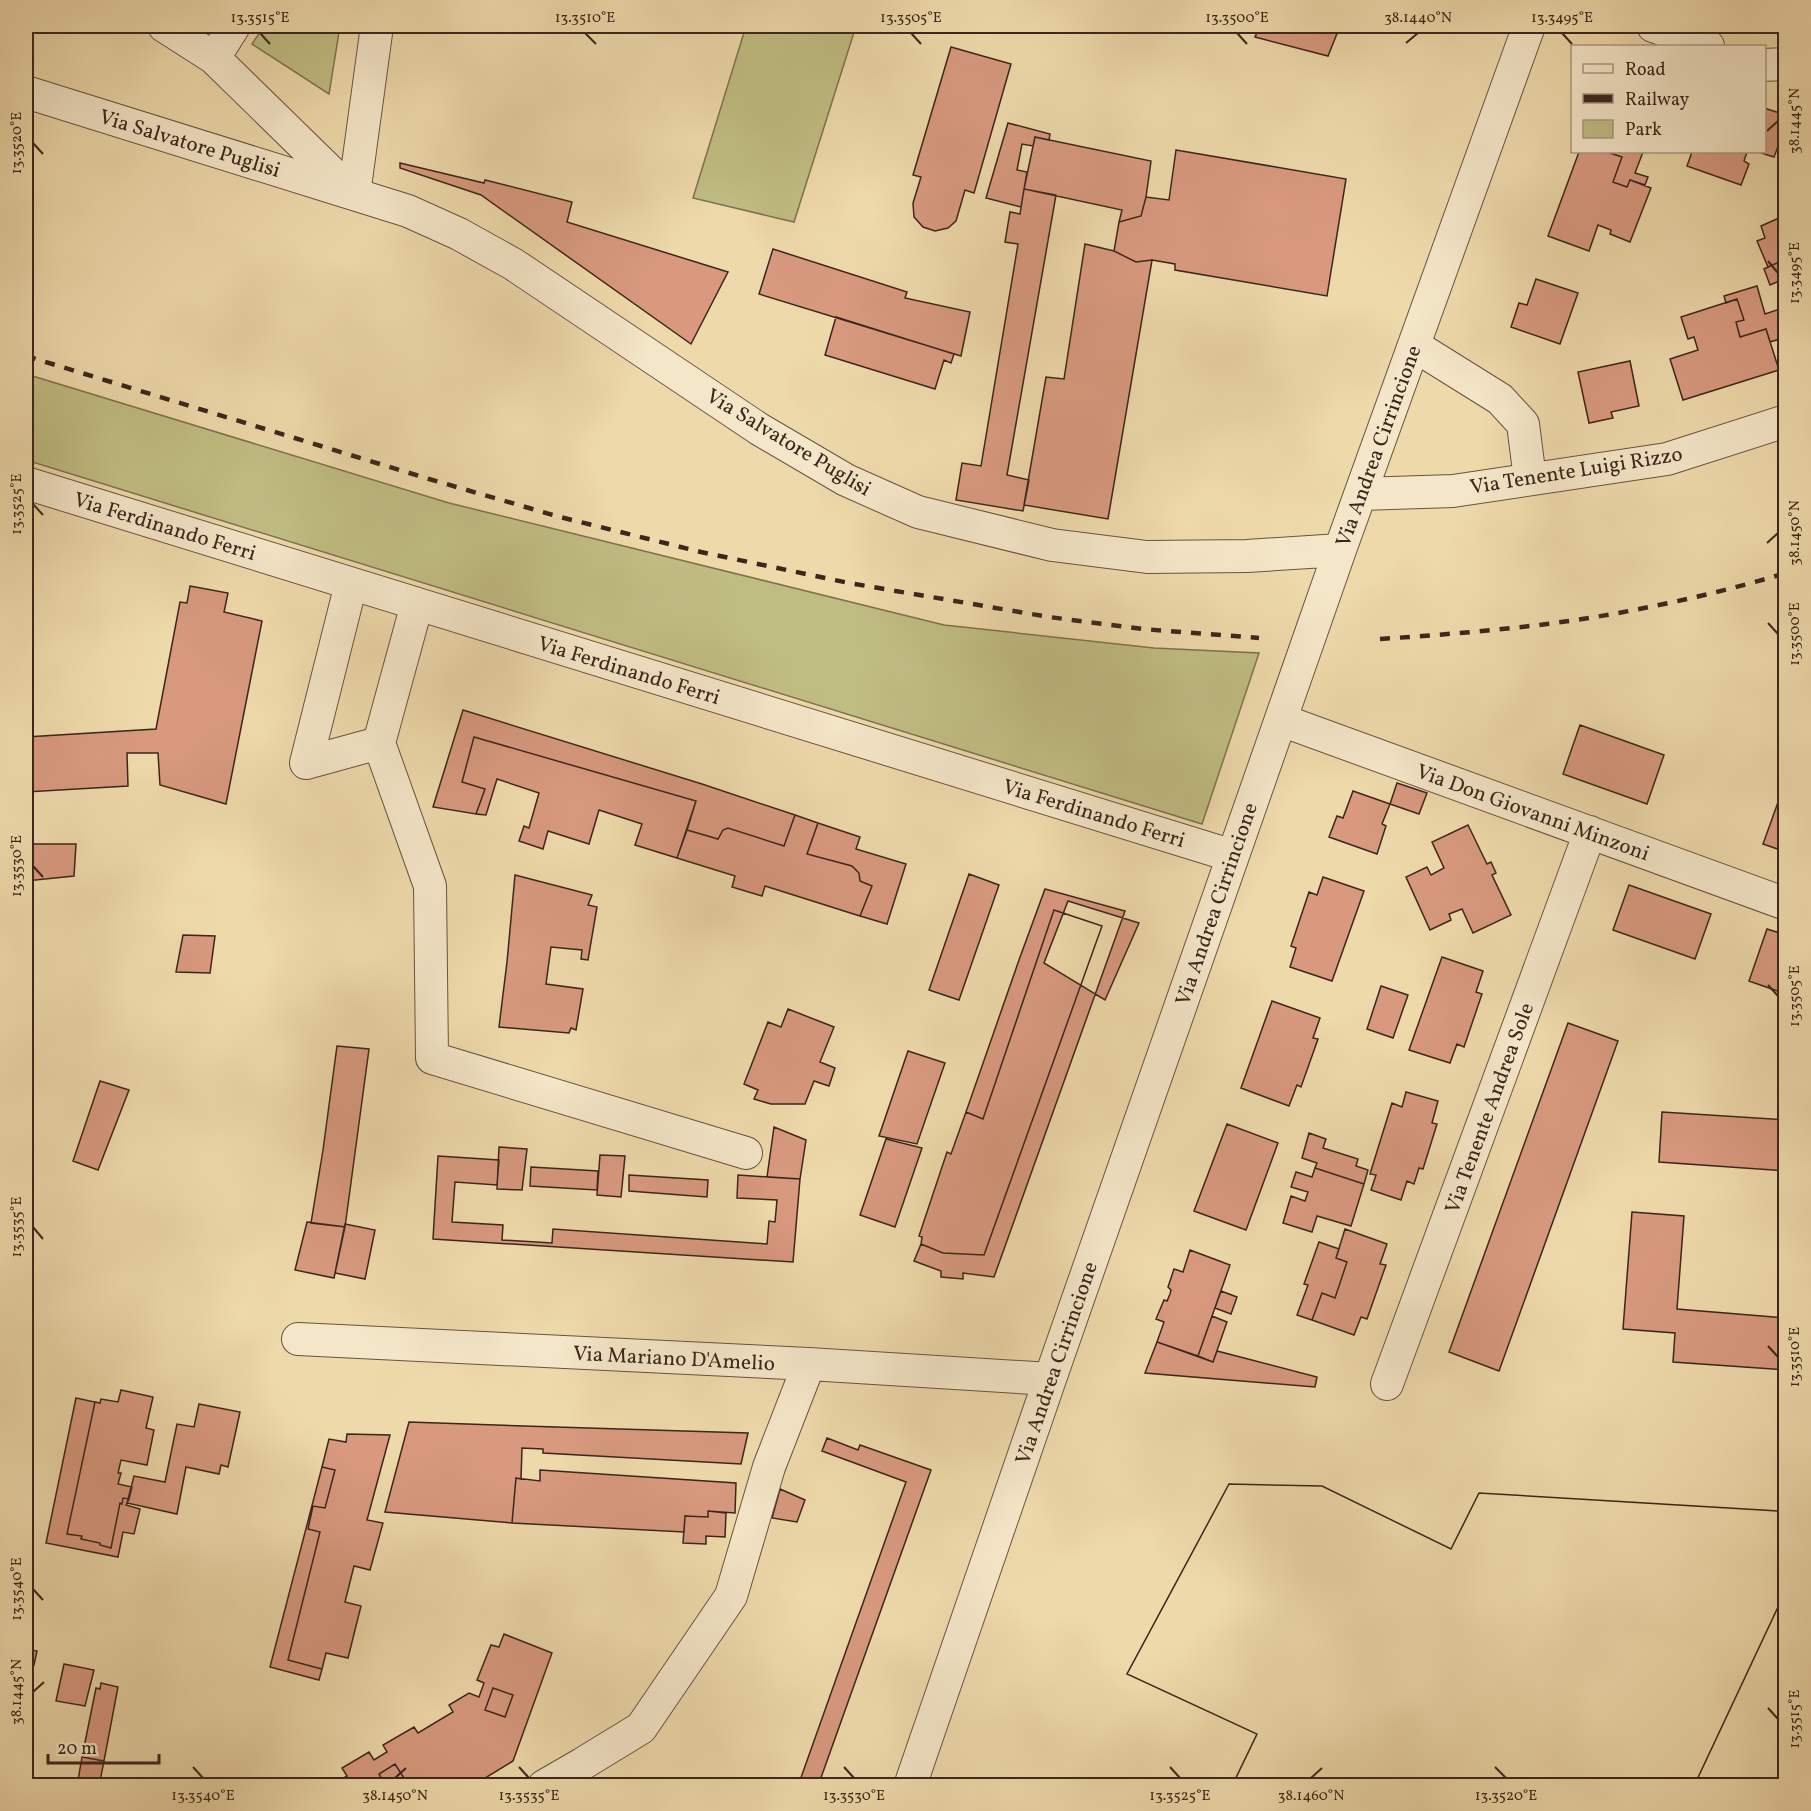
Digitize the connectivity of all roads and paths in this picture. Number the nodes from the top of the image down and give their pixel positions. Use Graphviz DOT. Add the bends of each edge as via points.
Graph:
graph roads {
  1 [pos="164,26"];
  2 [pos="234,26"];
  3 [pos="377,26"];
  4 [pos="1529,26"];
  5 [pos="1653,26"];
  6 [pos="1705,45"];
  7 [pos="214,58"];
  8 [pos="1785,64"];
  9 [pos="1766,65"];
  10 [pos="26,92"];
  11 [pos="354,194"];
  12 [pos="1415,346"];
  13 [pos="1785,421"];
  14 [pos="1530,479"];
  15 [pos="26,483"];
  16 [pos="1361,494"];
  17 [pos="1340,550"];
  18 [pos="351,584"];
  19 [pos="417,604"];
  20 [pos="1281,720"];
  21 [pos="379,743"];
  22 [pos="1590,832"];
  23 [pos="1233,856"];
  24 [pos="1785,904"];
  25 [pos="746,1153"];
  26 [pos="298,1339"];
  27 [pos="809,1364"];
  28 [pos="1050,1379"];
  29 [pos="1388,1384"];
  30 [pos="544,1785"];
  31 [pos="910,1785"];
  1 -- 7 [label="street, Via Salvatore Puglisi"];
  2 -- 7 [label="street"];
  3 -- 11 [label="street"];
  4 -- 12 [label="street, Via Andrea Cirrincione"];
  5 -- 6 [label="street"];
  7 -- 11 [label="street, Via Salvatore Puglisi"];
  8 -- 9 [label="street"];
  10 -- 11 [label="street, Via Salvatore Puglisi"];
  11 -- 17 [label="street, Via Salvatore Puglisi" via="408,211 513,264 759,429 846,480 918,512 1052,545 1147,557"];
  12 -- 14 [label="street" via="1500,399 1523,424"];
  12 -- 16 [label="street, Via Andrea Cirrincione"];
  13 -- 14 [label="street, Via Tenente Luigi Rizzo" via="1667,459"];
  14 -- 16 [label="street, Via Tenente Luigi Rizzo" via="1453,491"];
  15 -- 18 [label="street, Via Ferdinando Ferri"];
  16 -- 17 [label="street, Via Andrea Cirrincione"];
  17 -- 20 [label="street, Via Andrea Cirrincione"];
  18 -- 19 [label="street, Via Ferdinando Ferri"];
  18 -- 21 [label="street" via="306,763"];
  19 -- 21 [label="street"];
  19 -- 23 [label="street, Via Ferdinando Ferri"];
  20 -- 22 [label="street, Via Don Giovanni Minzoni"];
  20 -- 23 [label="street, Via Andrea Cirrincione"];
  21 -- 25 [label="street" via="430,886 432,1058"];
  22 -- 24 [label="street, Via Don Giovanni Minzoni"];
  22 -- 29 [label="street, Via Tenente Andrea Sole"];
  23 -- 28 [label="street, Via Andrea Cirrincione"];
  26 -- 27 [label="street, Via Mariano D'Amelio"];
  27 -- 28 [label="street, Via Mariano D'Amelio"];
  27 -- 30 [label="street" via="769,1467 730,1596 641,1728"];
  28 -- 31 [label="street, Via Andrea Cirrincione"];
}
